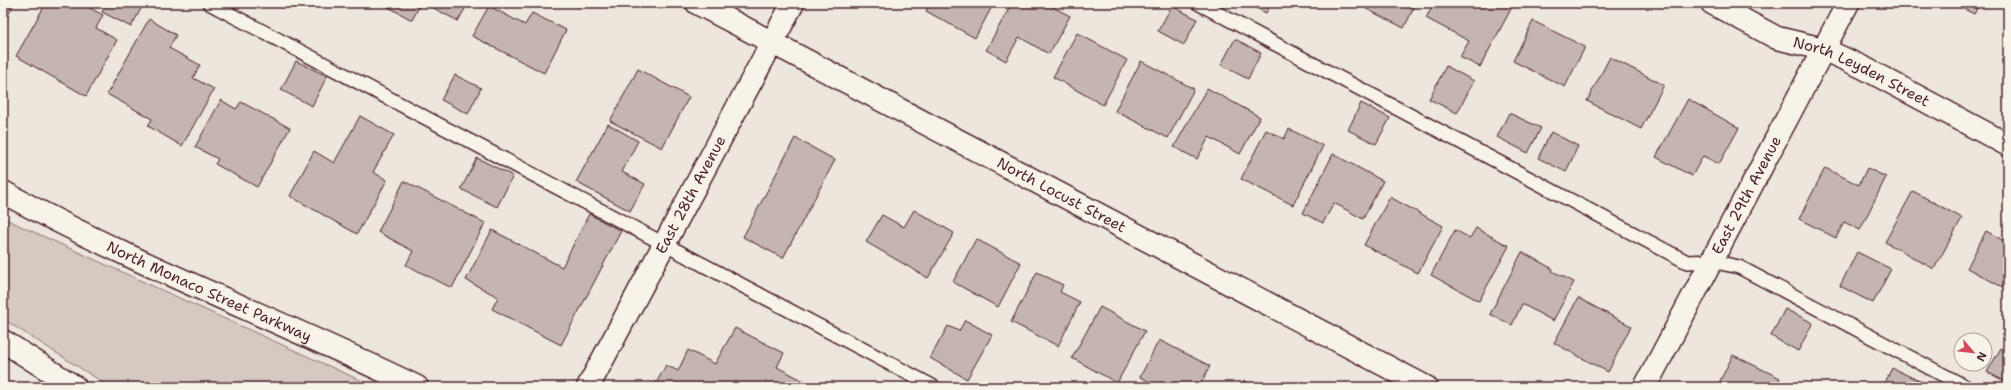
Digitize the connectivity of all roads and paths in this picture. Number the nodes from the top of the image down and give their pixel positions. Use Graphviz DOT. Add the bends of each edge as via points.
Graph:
graph roads {
  1 [pos="209,3"];
  2 [pos="697,3"];
  3 [pos="793,3"];
  4 [pos="1198,3"];
  5 [pos="1712,3"];
  6 [pos="1848,3"];
  7 [pos="772,43"];
  8 [pos="1823,50"];
  9 [pos="2008,145"];
  10 [pos="3,192"];
  11 [pos="664,243"];
  12 [pos="1711,261"];
  13 [pos="3,341"];
  14 [pos="75,387"];
  15 [pos="417,387"];
  16 [pos="588,387"];
  17 [pos="934,387"];
  18 [pos="1426,387"];
  19 [pos="1645,387"];
  20 [pos="1966,387"];
  1 -- 11 [label="lane"];
  2 -- 7 [label="street, North Locust Street"];
  3 -- 7 [label="street, East 28th Avenue"];
  4 -- 12 [label="lane" via="1687,262"];
  5 -- 8 [label="street, North Leyden Street" via="1777,38"];
  6 -- 8 [label="street, East 29th Avenue"];
  7 -- 11 [label="street, East 28th Avenue"];
  7 -- 18 [label="street, North Locust Street"];
  8 -- 9 [label="street, North Leyden Street" via="1864,68"];
  8 -- 12 [label="street, East 29th Avenue"];
  10 -- 15 [label="street, North Monaco Street Parkway" via="202,290"];
  11 -- 16 [label="street, East 28th Avenue"];
  11 -- 17 [label="lane"];
  12 -- 19 [label="street, East 29th Avenue"];
  12 -- 20 [label="lane" via="1739,266"];
  13 -- 14 [label="street"];
}
